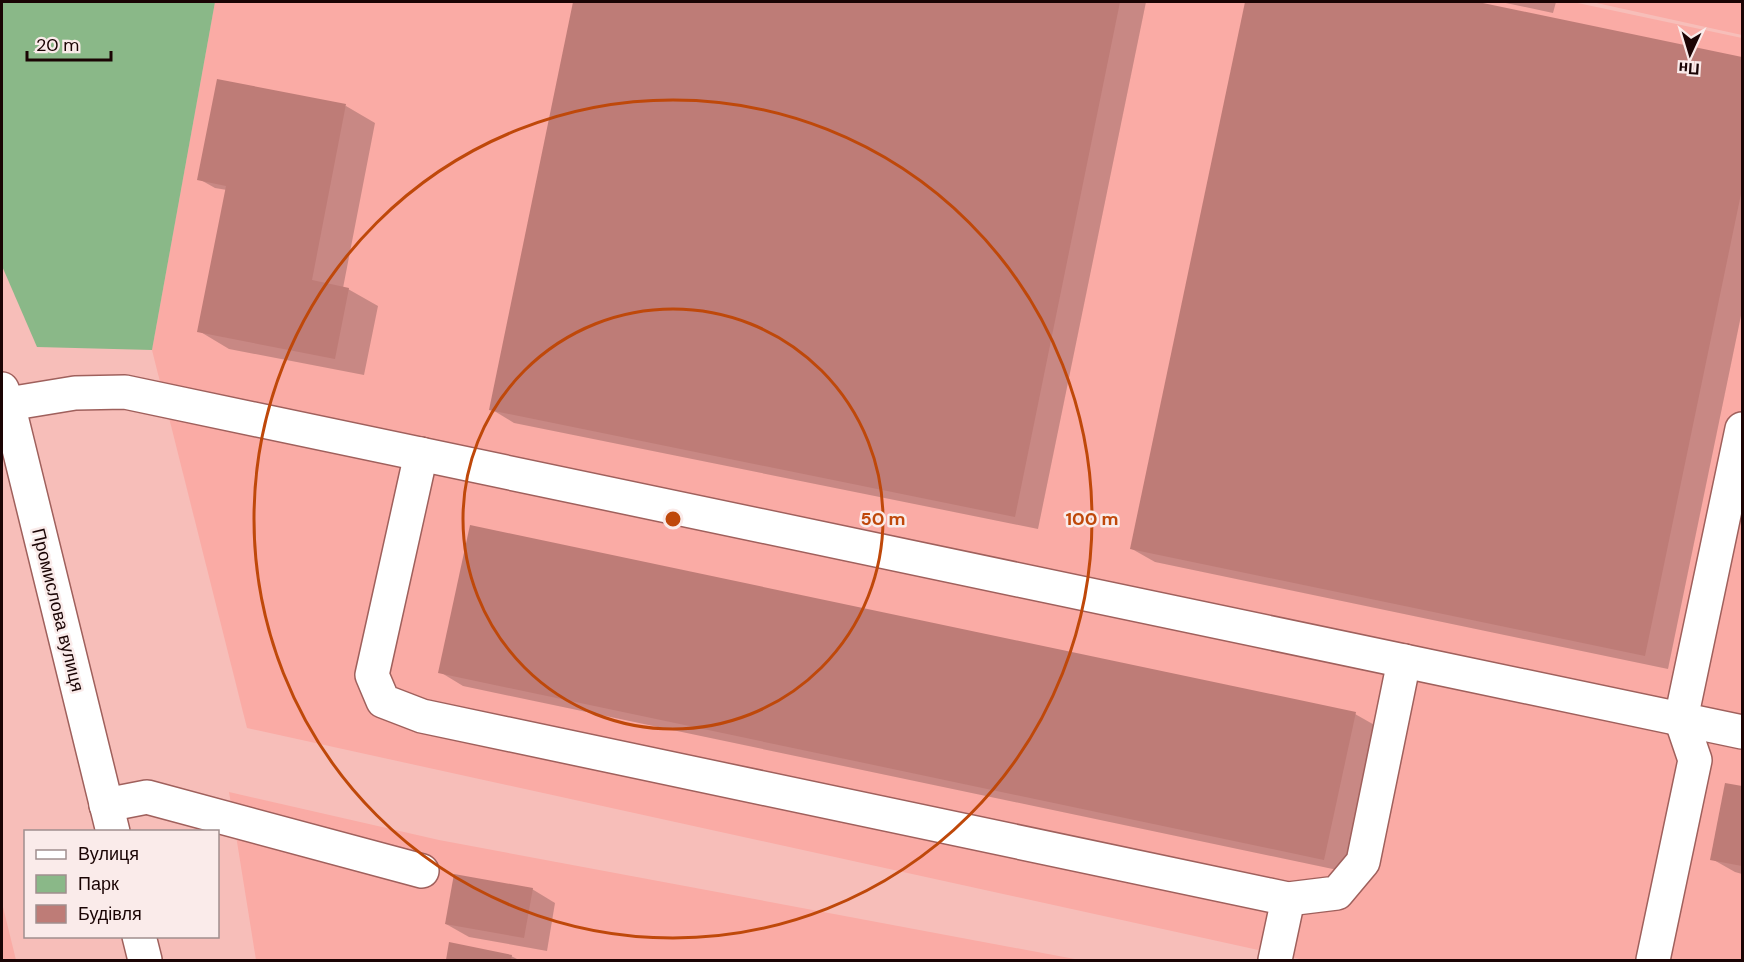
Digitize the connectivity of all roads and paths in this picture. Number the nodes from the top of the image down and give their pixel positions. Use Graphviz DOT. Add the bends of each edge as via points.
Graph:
graph roads {
  1 [pos="5,397"];
  2 [pos="1743,429"];
  3 [pos="420,454"];
  4 [pos="1404,661"];
  5 [pos="1681,719"];
  6 [pos="1743,732"];
  7 [pos="109,818"];
  8 [pos="422,871"];
  9 [pos="1288,899"];
  10 [pos="140,938"];
  11 [pos="145,960"];
  12 [pos="1275,960"];
  13 [pos="1653,960"];
  1 -- 3 [label="street" via="125,392"];
  1 -- 7 [label="street, Промислова вулиця"];
  2 -- 5 [label="street"];
  3 -- 4 [label="street"];
  3 -- 9 [label="street" via="372,675 382,701 422,716"];
  4 -- 5 [label="street"];
  4 -- 9 [label="street" via="1363,862 1337,893"];
  5 -- 6 [label="street"];
  5 -- 13 [label="street" via="1695,760"];
  7 -- 8 [label="street" via="147,798"];
  9 -- 12 [label="street"];
  10 -- 11 [label="street"];
}
